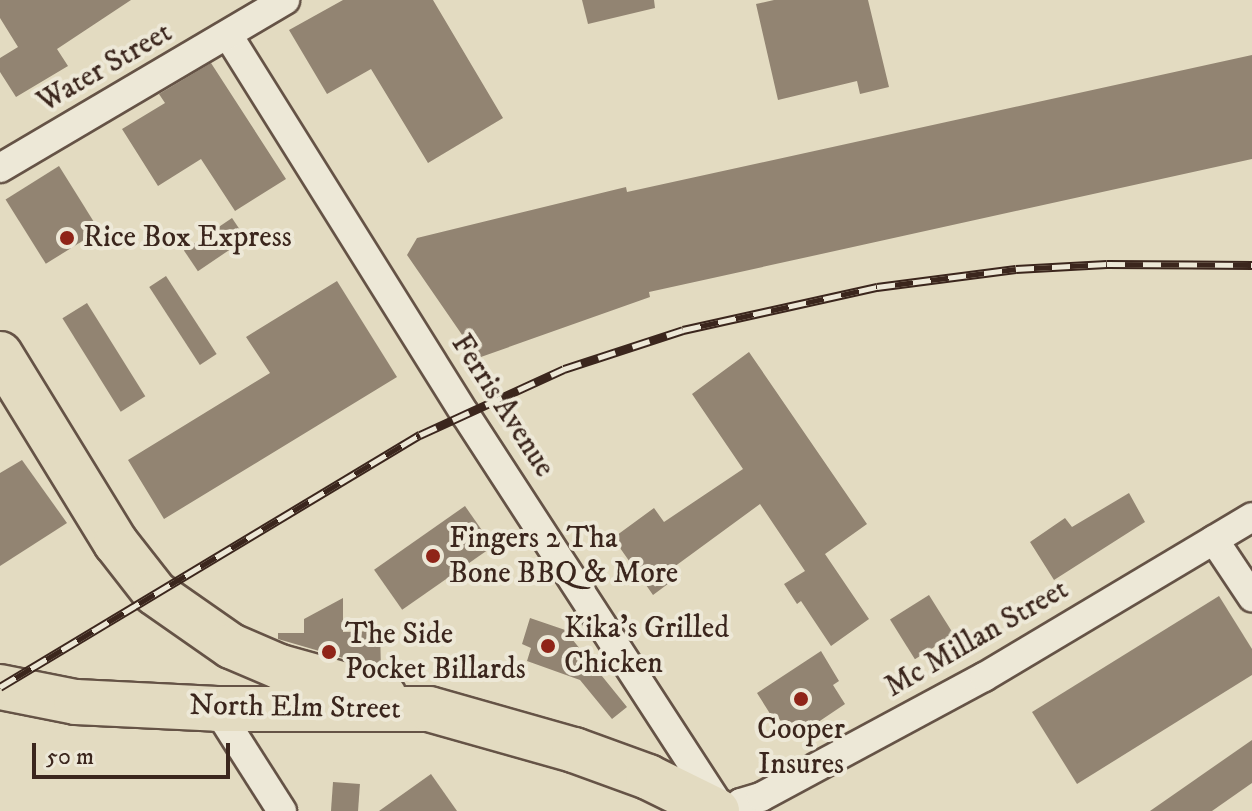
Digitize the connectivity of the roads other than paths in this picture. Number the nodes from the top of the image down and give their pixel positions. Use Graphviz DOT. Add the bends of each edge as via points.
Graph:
graph roads {
  1 [pos="285,0"];
  2 [pos="228,35"];
  3 [pos="0,168"];
  4 [pos="0,354"];
  5 [pos="1252,517"];
  6 [pos="1214,540"];
  7 [pos="1252,597"];
  8 [pos="0,687"];
  9 [pos="217,709"];
  10 [pos="429,709"];
  11 [pos="282,811"];
  12 [pos="720,811"];
  13 [pos="732,811"];
  1 -- 2 [label="street, Water Street"];
  2 -- 3 [label="street, Water Street"];
  2 -- 12 [label="street, Ferris Avenue"];
  4 -- 10 [label="main road" via="116,543 155,593 231,646 280,667"];
  5 -- 6 [label="street, Mc Millan Street"];
  6 -- 7 [label="street"];
  6 -- 13 [label="street, Mc Millan Street" via="984,677"];
  8 -- 9 [label="main road, North Elm Street" via="76,702"];
  9 -- 10 [label="main road, North Elm Street"];
  9 -- 11 [label="street"];
  10 -- 12 [label="main road, North Elm Street" via="574,750"];
}
